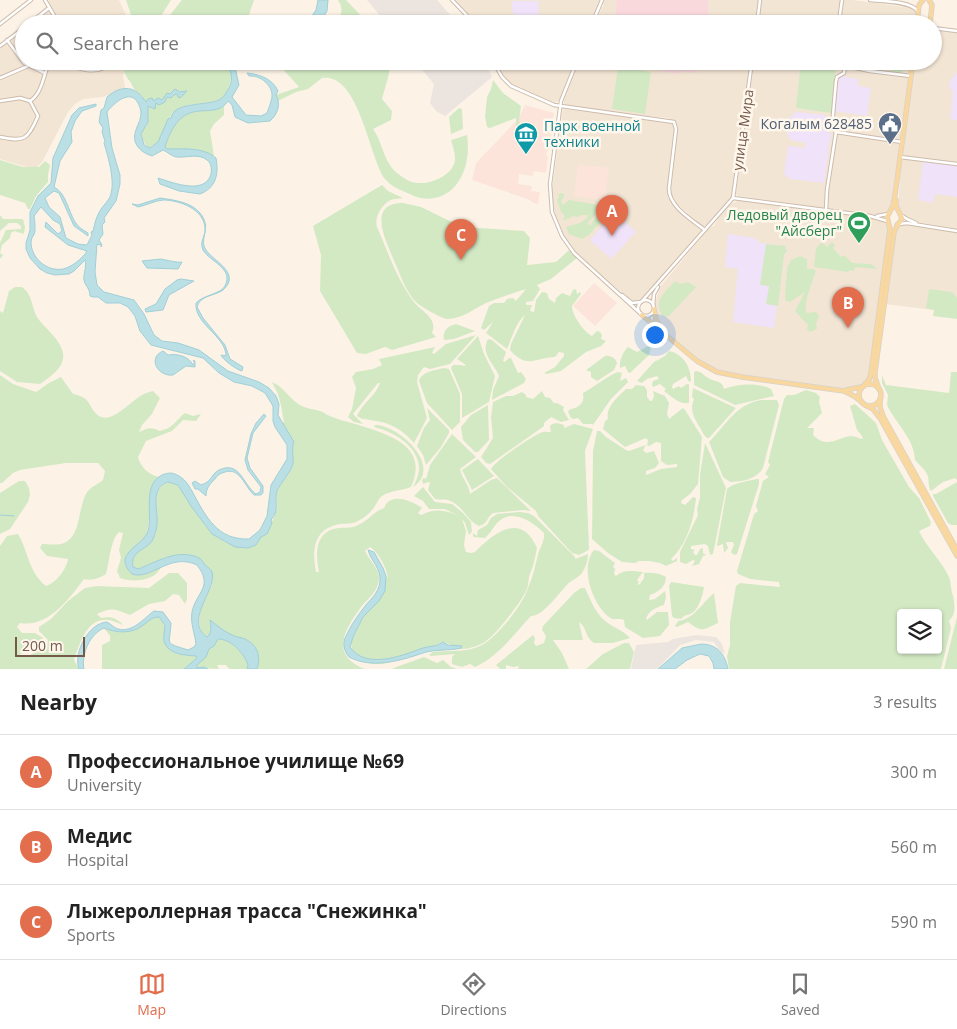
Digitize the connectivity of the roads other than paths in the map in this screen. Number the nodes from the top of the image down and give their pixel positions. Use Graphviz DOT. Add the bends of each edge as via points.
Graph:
graph roads {
  1 [pos="31,0"];
  2 [pos="45,0"];
  3 [pos="452,0"];
  4 [pos="602,0"];
  5 [pos="760,0"];
  6 [pos="842,0"];
  7 [pos="870,0"];
  8 [pos="921,1"];
  9 [pos="930,1"];
  10 [pos="907,5"];
  11 [pos="50,7"];
  12 [pos="918,14"];
  13 [pos="40,15"];
  14 [pos="54,15"];
  15 [pos="466,15"];
  16 [pos="596,15"];
  17 [pos="758,15"];
  18 [pos="840,15"];
  19 [pos="931,15"];
  20 [pos="0,24"];
  21 [pos="942,29"];
  22 [pos="957,31"];
  23 [pos="15,34"];
  24 [pos="7,40"];
  25 [pos="0,46"];
  26 [pos="15,51"];
  27 [pos="19,70"];
  28 [pos="38,70"];
  29 [pos="46,70"];
  30 [pos="498,70"];
  31 [pos="574,70"];
  32 [pos="751,70"];
  33 [pos="844,70"];
  34 [pos="866,70"];
  35 [pos="912,70"];
  36 [pos="45,73"];
  37 [pos="911,76"];
  38 [pos="0,78"];
  39 [pos="0,101"];
  40 [pos="30,101"];
  41 [pos="560,106"];
  42 [pos="836,132"];
  43 [pos="0,137"];
  44 [pos="902,142"];
  45 [pos="900,157"];
  46 [pos="957,164"];
  47 [pos="895,195"];
  48 [pos="733,198"];
  49 [pos="826,210"];
  50 [pos="889,213"];
  51 [pos="900,213"];
  52 [pos="870,216"];
  53 [pos="889,223"];
  54 [pos="898,224"];
  55 [pos="922,225"];
  56 [pos="705,230"];
  57 [pos="957,231"];
  58 [pos="662,280"];
  59 [pos="614,290"];
  60 [pos="642,302"];
  61 [pos="654,308"];
  62 [pos="641,314"];
  63 [pos="670,338"];
  64 [pos="864,386"];
  65 [pos="879,389"];
  66 [pos="838,390"];
  67 [pos="880,399"];
  68 [pos="863,403"];
  69 [pos="957,550"];
  70 [pos="957,556"];
  1 -- 20 [label="street"];
  2 -- 11 [label="street"];
  3 -- 15 [label="street"];
  4 -- 16 [label="street"];
  5 -- 17 [label="street"];
  6 -- 18 [label="street"];
  7 -- 10 [label="street"];
  8 -- 10 [label="street"];
  8 -- 12 [label="main road"];
  9 -- 19 [label="main road"];
  10 -- 12 [label="street" via="916,8"];
  11 -- 13 [label="street"];
  11 -- 14 [label="street"];
  21 -- 22 [label="street"];
  23 -- 24 [label="street"];
  24 -- 25 [label="street"];
  24 -- 26 [label="street"];
  27 -- 38 [label="street"];
  28 -- 36 [label="street"];
  29 -- 36 [label="street"];
  30 -- 41 [label="street" via="511,86"];
  31 -- 41 [label="street"];
  32 -- 48 [label="street, улица Мира"];
  33 -- 42 [label="street" via="836,81 832,126"];
  34 -- 37 [label="street"];
  35 -- 37 [label="main road"];
  36 -- 40 [label="street" via="38,92"];
  37 -- 44 [label="main road"];
  39 -- 40 [label="street" via="20,98"];
  40 -- 43 [label="street" via="38,116 26,136 18,140"];
  41 -- 56 [label="street" via="671,121 676,125 669,196"];
  41 -- 59 [label="street" via="550,184 552,212 570,249"];
  42 -- 44 [label="street"];
  42 -- 49 [label="street"];
  44 -- 45 [label="main road"];
  45 -- 46 [label="street"];
  45 -- 47 [label="main road"];
  47 -- 50 [label="main road"];
  47 -- 51 [label="main road"];
  48 -- 49 [label="street"];
  48 -- 56 [label="street"];
  49 -- 52 [label="street"];
  50 -- 51 [label="main road" via="894,210"];
  50 -- 52 [label="street"];
  50 -- 53 [label="main road"];
  51 -- 54 [label="main road" via="902,219"];
  51 -- 55 [label="street"];
  52 -- 53 [label="street"];
  53 -- 54 [label="main road"];
  53 -- 64 [label="main road" via="871,373"];
  54 -- 55 [label="street"];
  54 -- 65 [label="main road" via="894,232 875,374"];
  55 -- 57 [label="street"];
  56 -- 58 [label="street"];
  58 -- 60 [label="street"];
  58 -- 61 [label="street" via="654,294"];
  59 -- 60 [label="street" via="632,303"];
  59 -- 62 [label="street"];
  60 -- 61 [label="street" via="650,302"];
  60 -- 62 [label="street" via="638,307"];
  61 -- 62 [label="street" via="650,315"];
  61 -- 63 [label="main road" via="657,323"];
  62 -- 63 [label="main road"];
  63 -- 66 [label="main road" via="697,361 718,372"];
  64 -- 65 [label="main road" via="874,384"];
  64 -- 66 [label="main road"];
  64 -- 68 [label="main road" via="859,394"];
  65 -- 67 [label="main road"];
  66 -- 68 [label="main road" via="850,393"];
  67 -- 68 [label="main road" via="874,405"];
  67 -- 69 [label="main road" via="884,418"];
  68 -- 70 [label="main road" via="880,418"];
}
